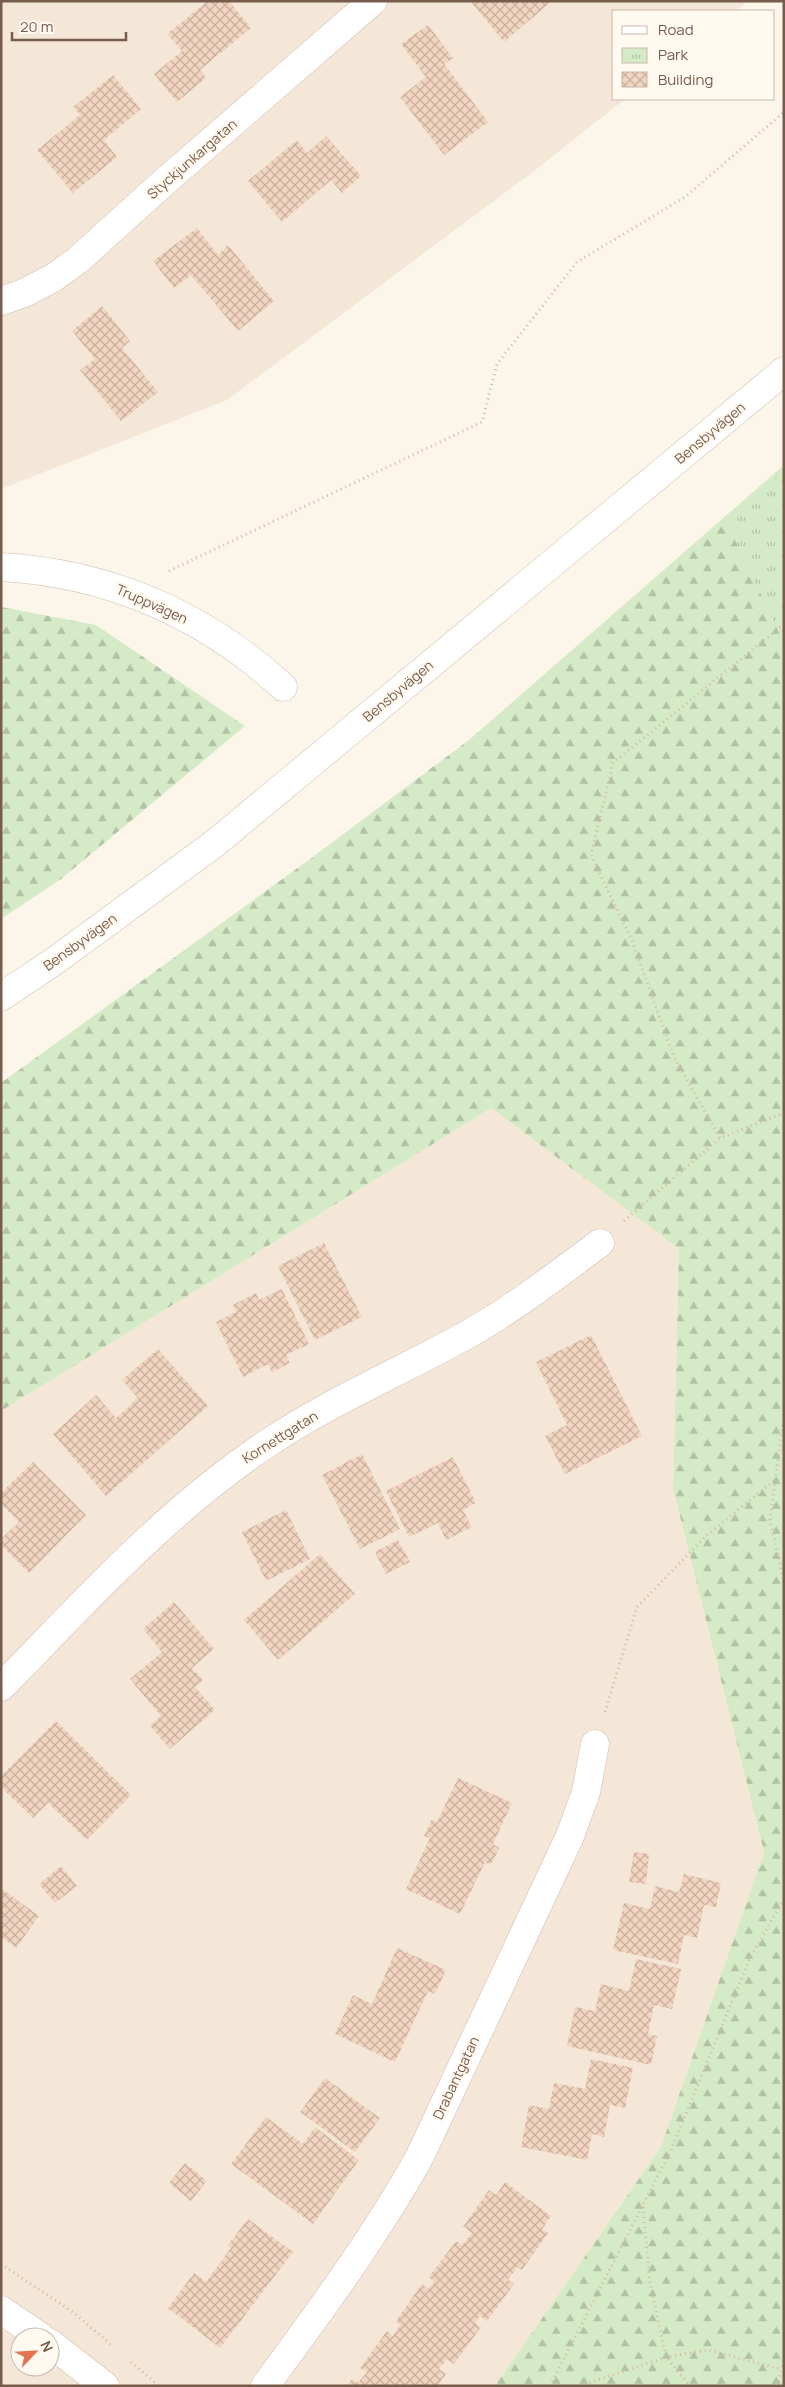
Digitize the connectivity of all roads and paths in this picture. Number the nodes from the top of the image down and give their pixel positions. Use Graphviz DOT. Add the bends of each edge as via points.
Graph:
graph roads {
  1 [pos="373,1"];
  2 [pos="784,112"];
  3 [pos="1,302"];
  4 [pos="784,371"];
  5 [pos="1,567"];
  6 [pos="128,591"];
  7 [pos="784,624"];
  8 [pos="283,687"];
  9 [pos="1,998"];
  10 [pos="784,1113"];
  11 [pos="720,1138"];
  12 [pos="600,1243"];
  13 [pos="784,1414"];
  14 [pos="776,1479"];
  15 [pos="784,1581"];
  16 [pos="1,1687"];
  17 [pos="595,1744"];
  18 [pos="784,1899"];
  19 [pos="642,2205"];
  20 [pos="1,2310"];
  21 [pos="26,2327"];
  22 [pos="60,2351"];
  23 [pos="666,2356"];
  24 [pos="784,2359"];
  25 [pos="780,2369"];
  26 [pos="105,2386"];
  27 [pos="265,2386"];
  28 [pos="550,2386"];
  29 [pos="580,2386"];
  30 [pos="690,2386"];
  31 [pos="777,2386"];
  1 -- 3 [label="street, Styckjunkargatan" via="78,260 53,278"];
  2 -- 6 [label="path" via="685,197 577,262 497,364 482,422"];
  4 -- 9 [label="street, Bensbyvägen" via="214,844"];
  5 -- 6 [label="street, Truppvägen" via="61,573"];
  6 -- 8 [label="street, Truppvägen" via="212,633 265,670"];
  7 -- 11 [label="path" via="613,763 591,855 632,941 674,1058"];
  10 -- 11 [label="path"];
  11 -- 12 [label="path"];
  12 -- 16 [label="street, Kornettgatan" via="471,1332 314,1415 221,1476 148,1538"];
  13 -- 14 [label="path"];
  14 -- 15 [label="path" via="770,1520"];
  14 -- 17 [label="path" via="707,1534 637,1607"];
  17 -- 27 [label="street, Drabantgatan" via="586,1792 570,1836 420,2156 360,2256"];
  18 -- 19 [label="path" via="750,1958 671,2150"];
  19 -- 23 [label="path" via="650,2282"];
  19 -- 28 [label="path"];
  20 -- 21 [label="street"];
  22 -- 26 [label="street"];
  23 -- 25 [label="path" via="708,2350"];
  23 -- 29 [label="path"];
  23 -- 30 [label="path"];
  24 -- 25 [label="path"];
  25 -- 31 [label="path"];
}
